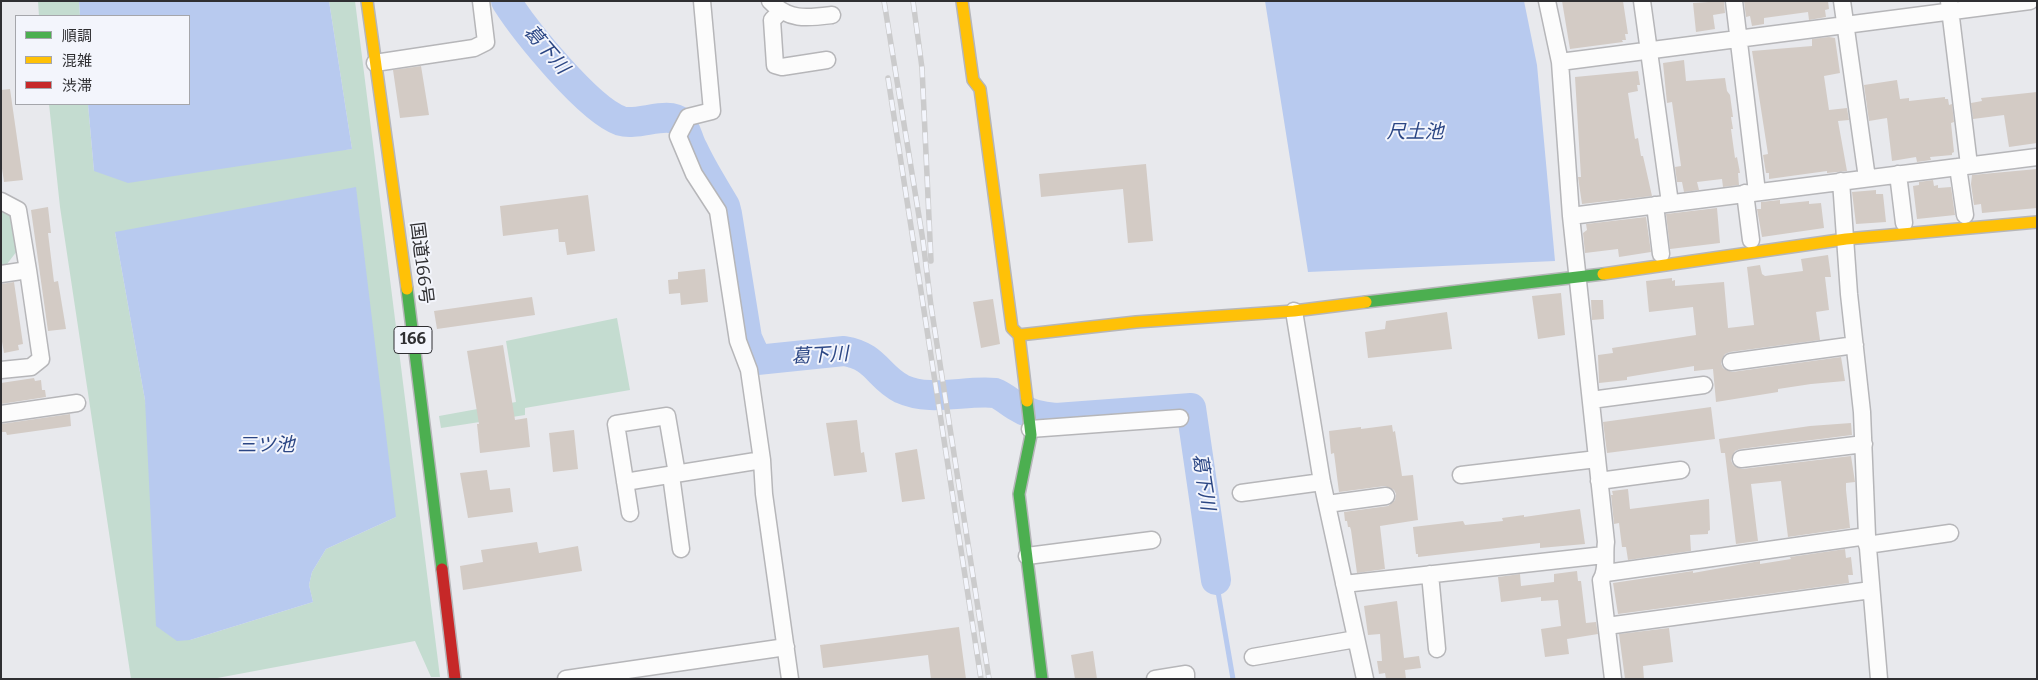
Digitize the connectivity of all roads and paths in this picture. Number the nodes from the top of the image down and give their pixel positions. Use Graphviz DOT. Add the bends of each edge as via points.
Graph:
graph roads {
  1 [pos="367,1"];
  2 [pos="481,1"];
  3 [pos="702,1"];
  4 [pos="962,1"];
  5 [pos="1547,1"];
  6 [pos="1642,1"];
  7 [pos="1734,1"];
  8 [pos="1842,1"];
  9 [pos="2030,1"];
  10 [pos="775,6"];
  11 [pos="1950,6"];
  12 [pos="832,15"];
  13 [pos="1845,24"];
  14 [pos="1738,38"];
  15 [pos="1649,50"];
  16 [pos="827,60"];
  17 [pos="1560,62"];
  18 [pos="375,63"];
  19 [pos="2037,157"];
  20 [pos="1964,166"];
  21 [pos="1898,174"];
  22 [pos="1867,178"];
  23 [pos="1841,182"];
  24 [pos="1751,193"];
  25 [pos="1,201"];
  26 [pos="1662,204"];
  27 [pos="1965,215"];
  28 [pos="1571,216"];
  29 [pos="2037,222"];
  30 [pos="1904,223"];
  31 [pos="1751,240"];
  32 [pos="1846,240"];
  33 [pos="1661,254"];
  34 [pos="28,270"];
  35 [pos="1,274"];
  36 [pos="1579,277"];
  37 [pos="1294,311"];
  38 [pos="1019,335"];
  39 [pos="1855,345"];
  40 [pos="1731,362"];
  41 [pos="1,370"];
  42 [pos="1704,385"];
  43 [pos="1591,400"];
  44 [pos="78,403"];
  45 [pos="1,414"];
  46 [pos="1180,418"];
  47 [pos="1030,429"];
  48 [pos="1864,444"];
  49 [pos="1741,459"];
  50 [pos="762,460"];
  51 [pos="1597,460"];
  52 [pos="1681,470"];
  53 [pos="674,474"];
  54 [pos="1461,475"];
  55 [pos="1599,481"];
  56 [pos="625,482"];
  57 [pos="1322,482"];
  58 [pos="1241,493"];
  59 [pos="1386,496"];
  60 [pos="1327,504"];
  61 [pos="630,513"];
  62 [pos="1950,533"];
  63 [pos="1152,540"];
  64 [pos="1867,540"];
  65 [pos="681,548"];
  66 [pos="1604,555"];
  67 [pos="1027,556"];
  68 [pos="1606,573"];
  69 [pos="1430,574"];
  70 [pos="1344,584"];
  71 [pos="1871,590"];
  72 [pos="1607,626"];
  73 [pos="1356,639"];
  74 [pos="786,647"];
  75 [pos="1437,649"];
  76 [pos="1253,657"];
  77 [pos="454,679"];
  78 [pos="566,679"];
  79 [pos="790,679"];
  80 [pos="1042,679"];
  81 [pos="1155,679"];
  82 [pos="1186,679"];
  83 [pos="1365,679"];
  84 [pos="1613,679"];
  85 [pos="1879,679"];
  1 -- 18 [label="main road, 国道166号 / 166"];
  2 -- 18 [label="street" via="486,42 474,48"];
  3 -- 50 [label="street" via="712,111 688,117 678,136 694,174 718,211 738,341 749,370"];
  4 -- 38 [label="main road" via="973,80 980,88 1012,328"];
  5 -- 17 [label="street"];
  6 -- 15 [label="street"];
  7 -- 14 [label="street"];
  8 -- 13 [label="street"];
  9 -- 11 [label="street"];
  10 -- 12 [label="street" via="793,16"];
  10 -- 16 [label="street" via="772,20 775,65 782,67"];
  11 -- 13 [label="street"];
  11 -- 20 [label="street"];
  13 -- 14 [label="street"];
  13 -- 22 [label="street"];
  14 -- 15 [label="street"];
  14 -- 24 [label="street"];
  15 -- 17 [label="street"];
  15 -- 26 [label="street"];
  17 -- 28 [label="street"];
  18 -- 77 [label="main road, 国道166号 / 166" via="400,228"];
  19 -- 20 [label="street"];
  20 -- 21 [label="street"];
  20 -- 27 [label="street"];
  21 -- 22 [label="street"];
  21 -- 30 [label="street"];
  22 -- 23 [label="street"];
  23 -- 24 [label="street"];
  23 -- 32 [label="street"];
  24 -- 26 [label="street"];
  24 -- 31 [label="street"];
  25 -- 34 [label="street" via="18,210"];
  26 -- 28 [label="street"];
  26 -- 33 [label="street"];
  28 -- 36 [label="street"];
  29 -- 32 [label="main road"];
  32 -- 36 [label="main road"];
  32 -- 39 [label="street"];
  34 -- 35 [label="street"];
  34 -- 41 [label="street" via="40,359 31,367"];
  36 -- 37 [label="main road"];
  36 -- 43 [label="street"];
  37 -- 38 [label="main road" via="1136,322"];
  37 -- 57 [label="street"];
  38 -- 47 [label="main road"];
  39 -- 40 [label="street"];
  39 -- 48 [label="street"];
  42 -- 43 [label="street"];
  43 -- 51 [label="street"];
  44 -- 45 [label="street"];
  46 -- 47 [label="street"];
  47 -- 67 [label="main road" via="1019,494"];
  48 -- 49 [label="street"];
  48 -- 64 [label="street"];
  50 -- 53 [label="street"];
  50 -- 74 [label="street"];
  51 -- 54 [label="street"];
  51 -- 55 [label="street"];
  52 -- 55 [label="street"];
  53 -- 56 [label="street"];
  53 -- 56 [label="street" via="667,416 616,424"];
  53 -- 65 [label="street"];
  55 -- 66 [label="street" via="1606,542"];
  56 -- 61 [label="street"];
  57 -- 58 [label="street"];
  57 -- 60 [label="street"];
  59 -- 60 [label="street"];
  60 -- 70 [label="street"];
  62 -- 64 [label="street"];
  63 -- 67 [label="street"];
  64 -- 68 [label="street"];
  64 -- 71 [label="street"];
  66 -- 68 [label="street"];
  66 -- 69 [label="street"];
  67 -- 80 [label="main road"];
  68 -- 72 [label="street" via="1601,580"];
  69 -- 70 [label="street"];
  69 -- 75 [label="street"];
  70 -- 73 [label="street"];
  71 -- 72 [label="street"];
  71 -- 85 [label="street"];
  72 -- 84 [label="street"];
  73 -- 76 [label="street"];
  73 -- 83 [label="street"];
  74 -- 78 [label="street"];
  74 -- 79 [label="street"];
  81 -- 82 [label="street" via="1186,674"];
}
